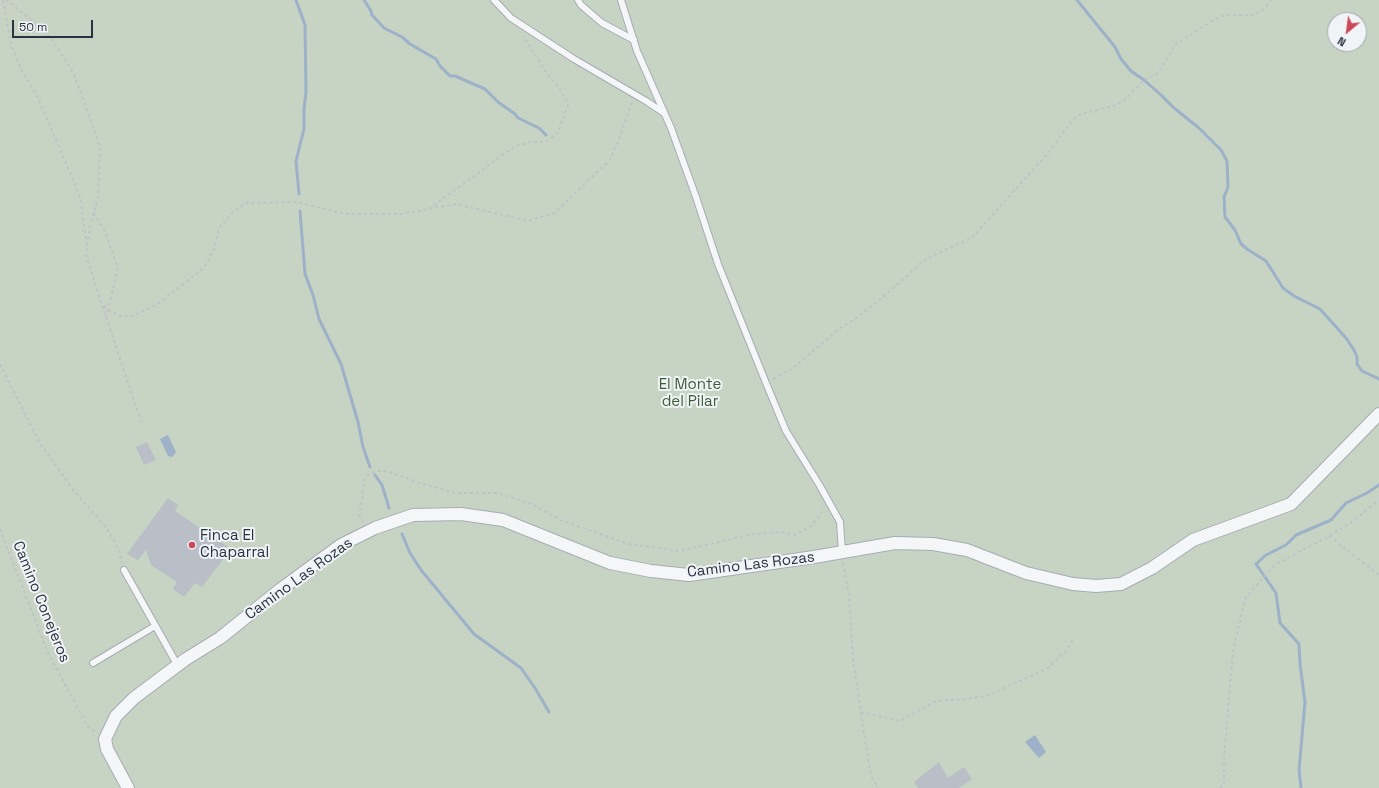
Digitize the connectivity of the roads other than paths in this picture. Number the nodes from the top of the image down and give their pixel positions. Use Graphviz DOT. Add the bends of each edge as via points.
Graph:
graph roads {
  1 [pos="494,0"];
  2 [pos="578,0"];
  3 [pos="621,0"];
  4 [pos="634,40"];
  5 [pos="665,113"];
  6 [pos="1379,414"];
  7 [pos="842,552"];
  8 [pos="124,570"];
  9 [pos="155,626"];
  10 [pos="92,663"];
  11 [pos="178,666"];
  12 [pos="128,788"];
  1 -- 5 [label="lane" via="511,18"];
  2 -- 4 [label="lane" via="602,23"];
  3 -- 4 [label="lane"];
  4 -- 5 [label="lane"];
  5 -- 7 [label="lane" via="718,264 786,431 840,522"];
  6 -- 7 [label="street, Camino Las Rozas" via="1291,504 1193,540 1152,568 1121,584 1073,584 1026,573 967,550 932,544 894,543"];
  7 -- 11 [label="street, Camino Las Rozas" via="689,574 651,571 610,563 503,520 461,514 413,515 369,531 341,545 220,638"];
  8 -- 9 [label="lane"];
  9 -- 10 [label="lane"];
  9 -- 11 [label="lane"];
  11 -- 12 [label="street, Camino Las Rozas" via="134,698 116,716 105,739 107,749"];
}
